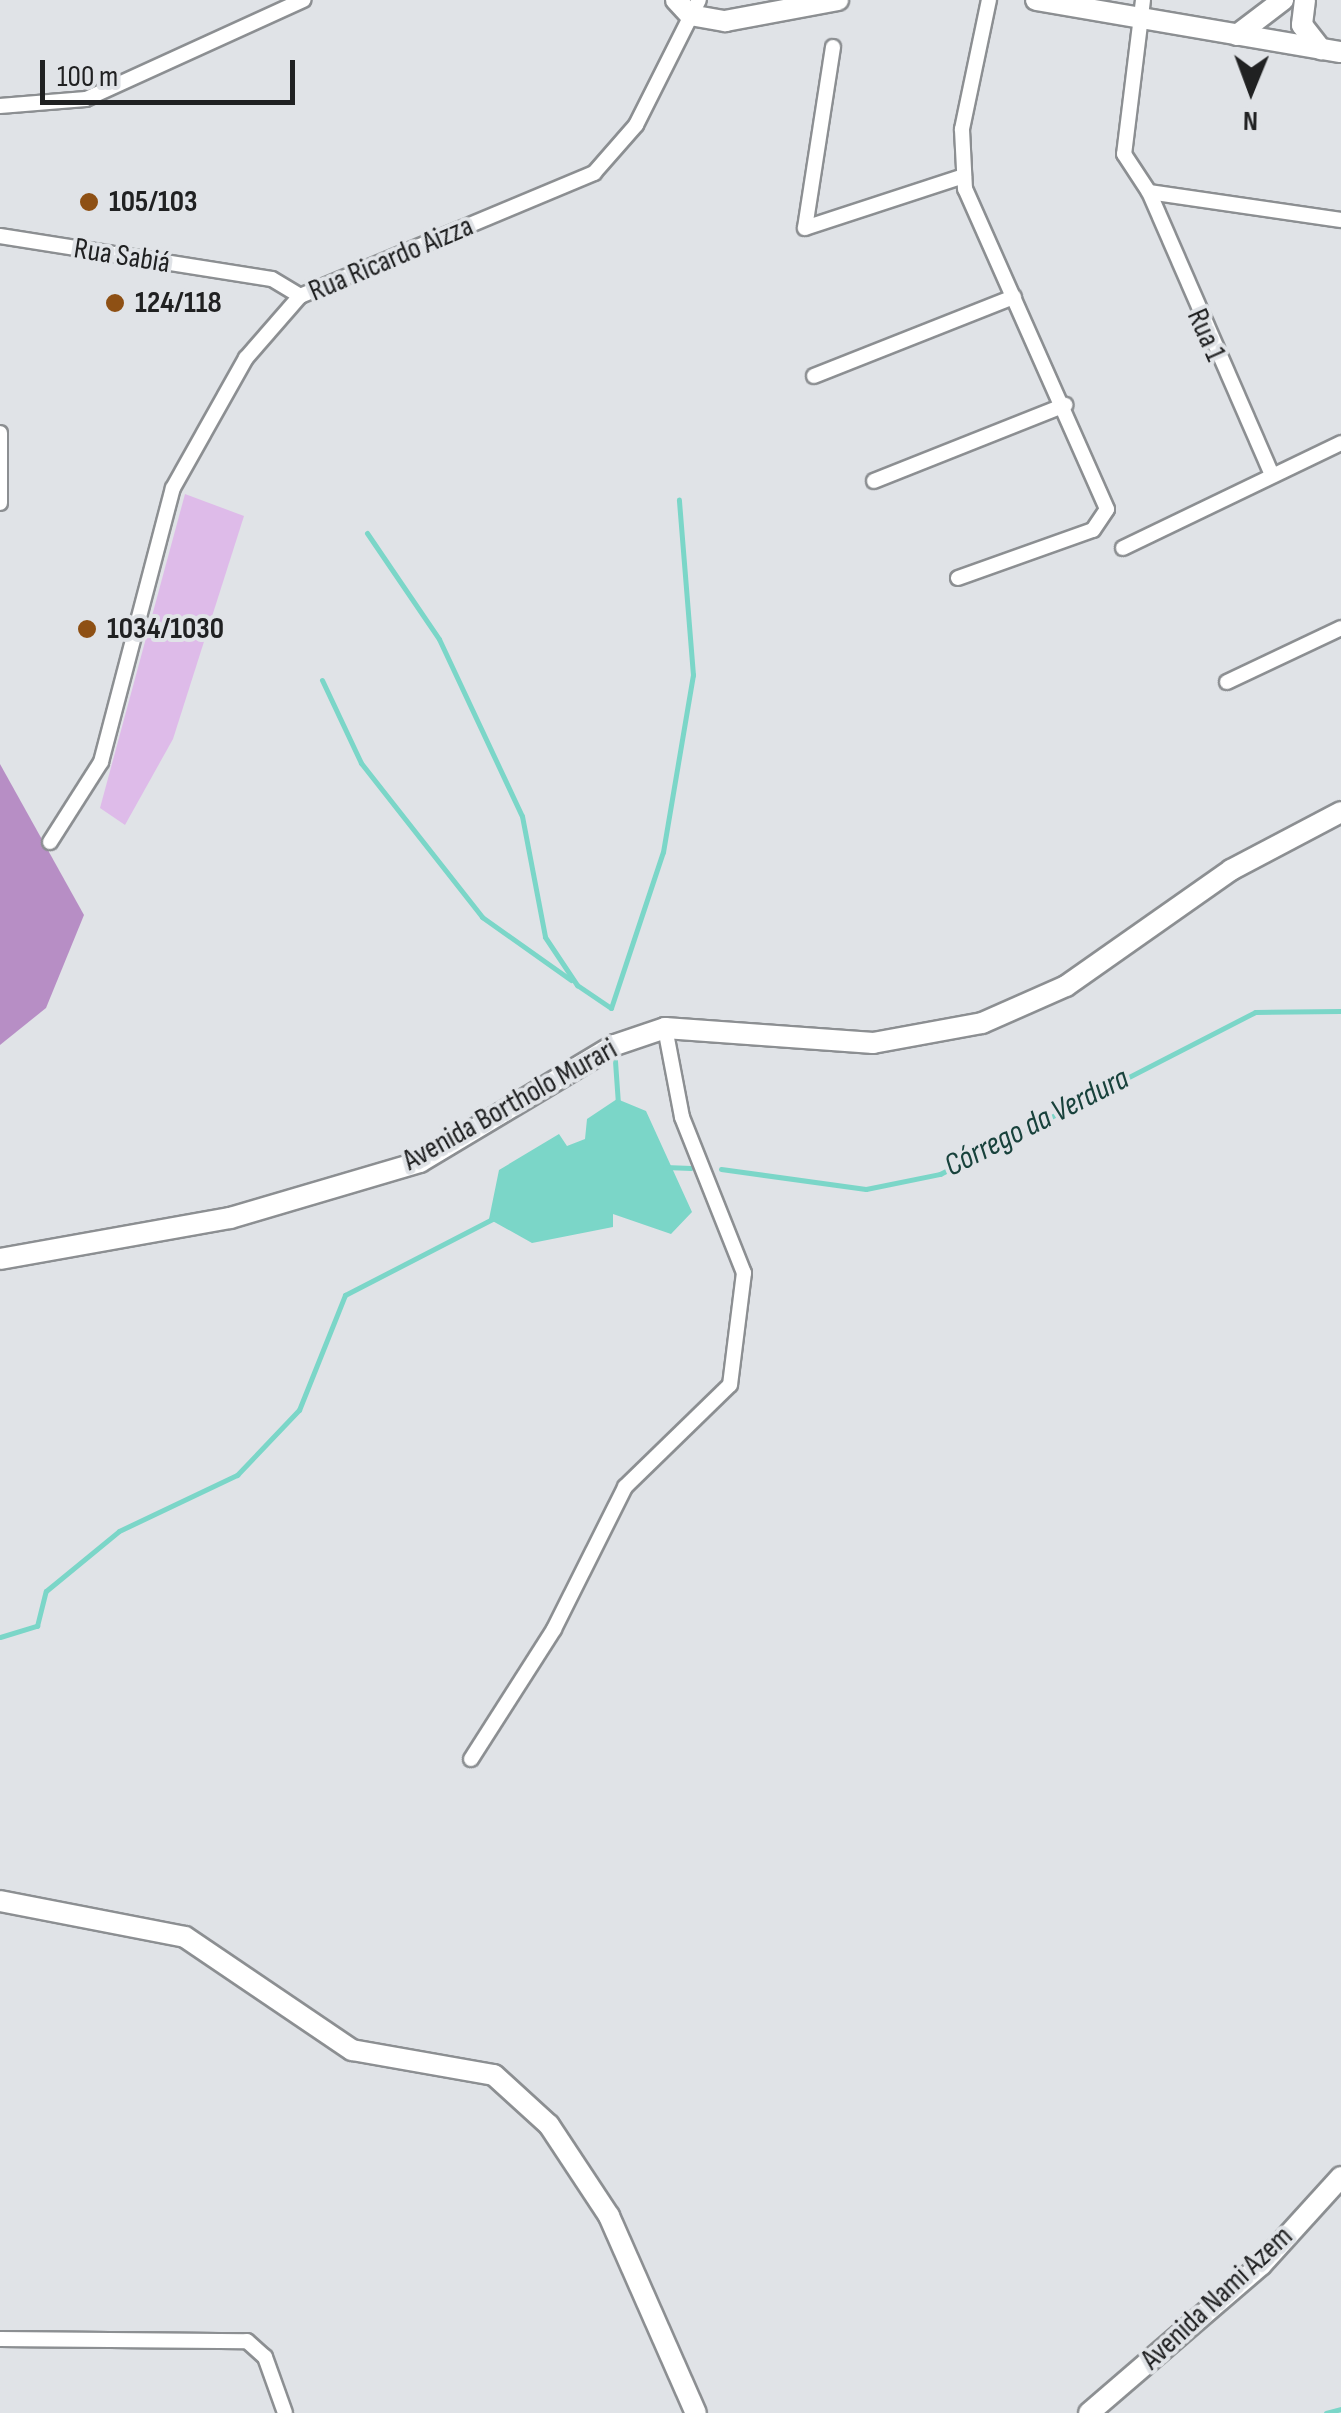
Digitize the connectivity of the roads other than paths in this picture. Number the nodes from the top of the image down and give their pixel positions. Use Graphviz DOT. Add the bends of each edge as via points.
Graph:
graph roads {
  1 [pos="303,0"];
  2 [pos="838,0"];
  3 [pos="990,0"];
  4 [pos="1036,0"];
  5 [pos="1283,0"];
  6 [pos="1305,0"];
  7 [pos="693,9"];
  8 [pos="1143,9"];
  9 [pos="1237,35"];
  10 [pos="833,47"];
  11 [pos="1331,51"];
  12 [pos="0,106"];
  13 [pos="964,176"];
  14 [pos="1149,192"];
  15 [pos="1341,220"];
  16 [pos="0,236"];
  17 [pos="300,296"];
  18 [pos="1014,296"];
  19 [pos="814,376"];
  20 [pos="1064,404"];
  21 [pos="0,433"];
  22 [pos="1341,443"];
  23 [pos="1272,475"];
  24 [pos="874,480"];
  25 [pos="0,503"];
  26 [pos="1123,548"];
  27 [pos="958,578"];
  28 [pos="1341,628"];
  29 [pos="1227,682"];
  30 [pos="1334,816"];
  31 [pos="50,842"];
  32 [pos="665,1028"];
  33 [pos="0,1260"];
  34 [pos="471,1759"];
  35 [pos="0,1901"];
  36 [pos="1341,2177"];
  37 [pos="0,2339"];
  38 [pos="286,2413"];
  39 [pos="696,2413"];
  40 [pos="1089,2413"];
  1 -- 12 [label="street" via="86,99"];
  2 -- 7 [label="street"];
  3 -- 13 [label="street" via="962,129"];
  4 -- 8 [label="street"];
  5 -- 9 [label="street"];
  6 -- 11 [label="street" via="1305,34"];
  7 -- 17 [label="street, Rua Ricardo Aizza" via="636,125 594,173"];
  8 -- 9 [label="street"];
  8 -- 14 [label="street, Rua 1" via="1124,154"];
  9 -- 11 [label="street"];
  10 -- 13 [label="street" via="800,217 805,228"];
  13 -- 18 [label="street"];
  14 -- 15 [label="street"];
  14 -- 23 [label="street, Rua 1"];
  16 -- 17 [label="street, Rua Sabiá" via="272,279"];
  17 -- 31 [label="street, Rua Ricardo Aizza" via="246,358 189,450 159,525 102,762"];
  18 -- 19 [label="street"];
  18 -- 20 [label="street"];
  20 -- 24 [label="street"];
  20 -- 27 [label="street" via="1105,491 1104,520"];
  21 -- 25 [label="street"];
  22 -- 23 [label="street"];
  23 -- 26 [label="street"];
  28 -- 29 [label="street"];
  30 -- 32 [label="street, Avenida Bortholo Murari" via="1232,870 1066,986 967,1028 874,1043"];
  32 -- 33 [label="street, Avenida Bortholo Murari" via="615,1045 384,1174 230,1218"];
  32 -- 34 [label="street" via="682,1117 744,1272 730,1386 625,1487 554,1629"];
  35 -- 39 [label="street" via="160,1928 221,1956 352,2050 494,2075 549,2125 609,2216"];
  36 -- 40 [label="street, Avenida Nami Azem" via="1249,2276"];
  37 -- 38 [label="street" via="247,2341 265,2357"];
}
